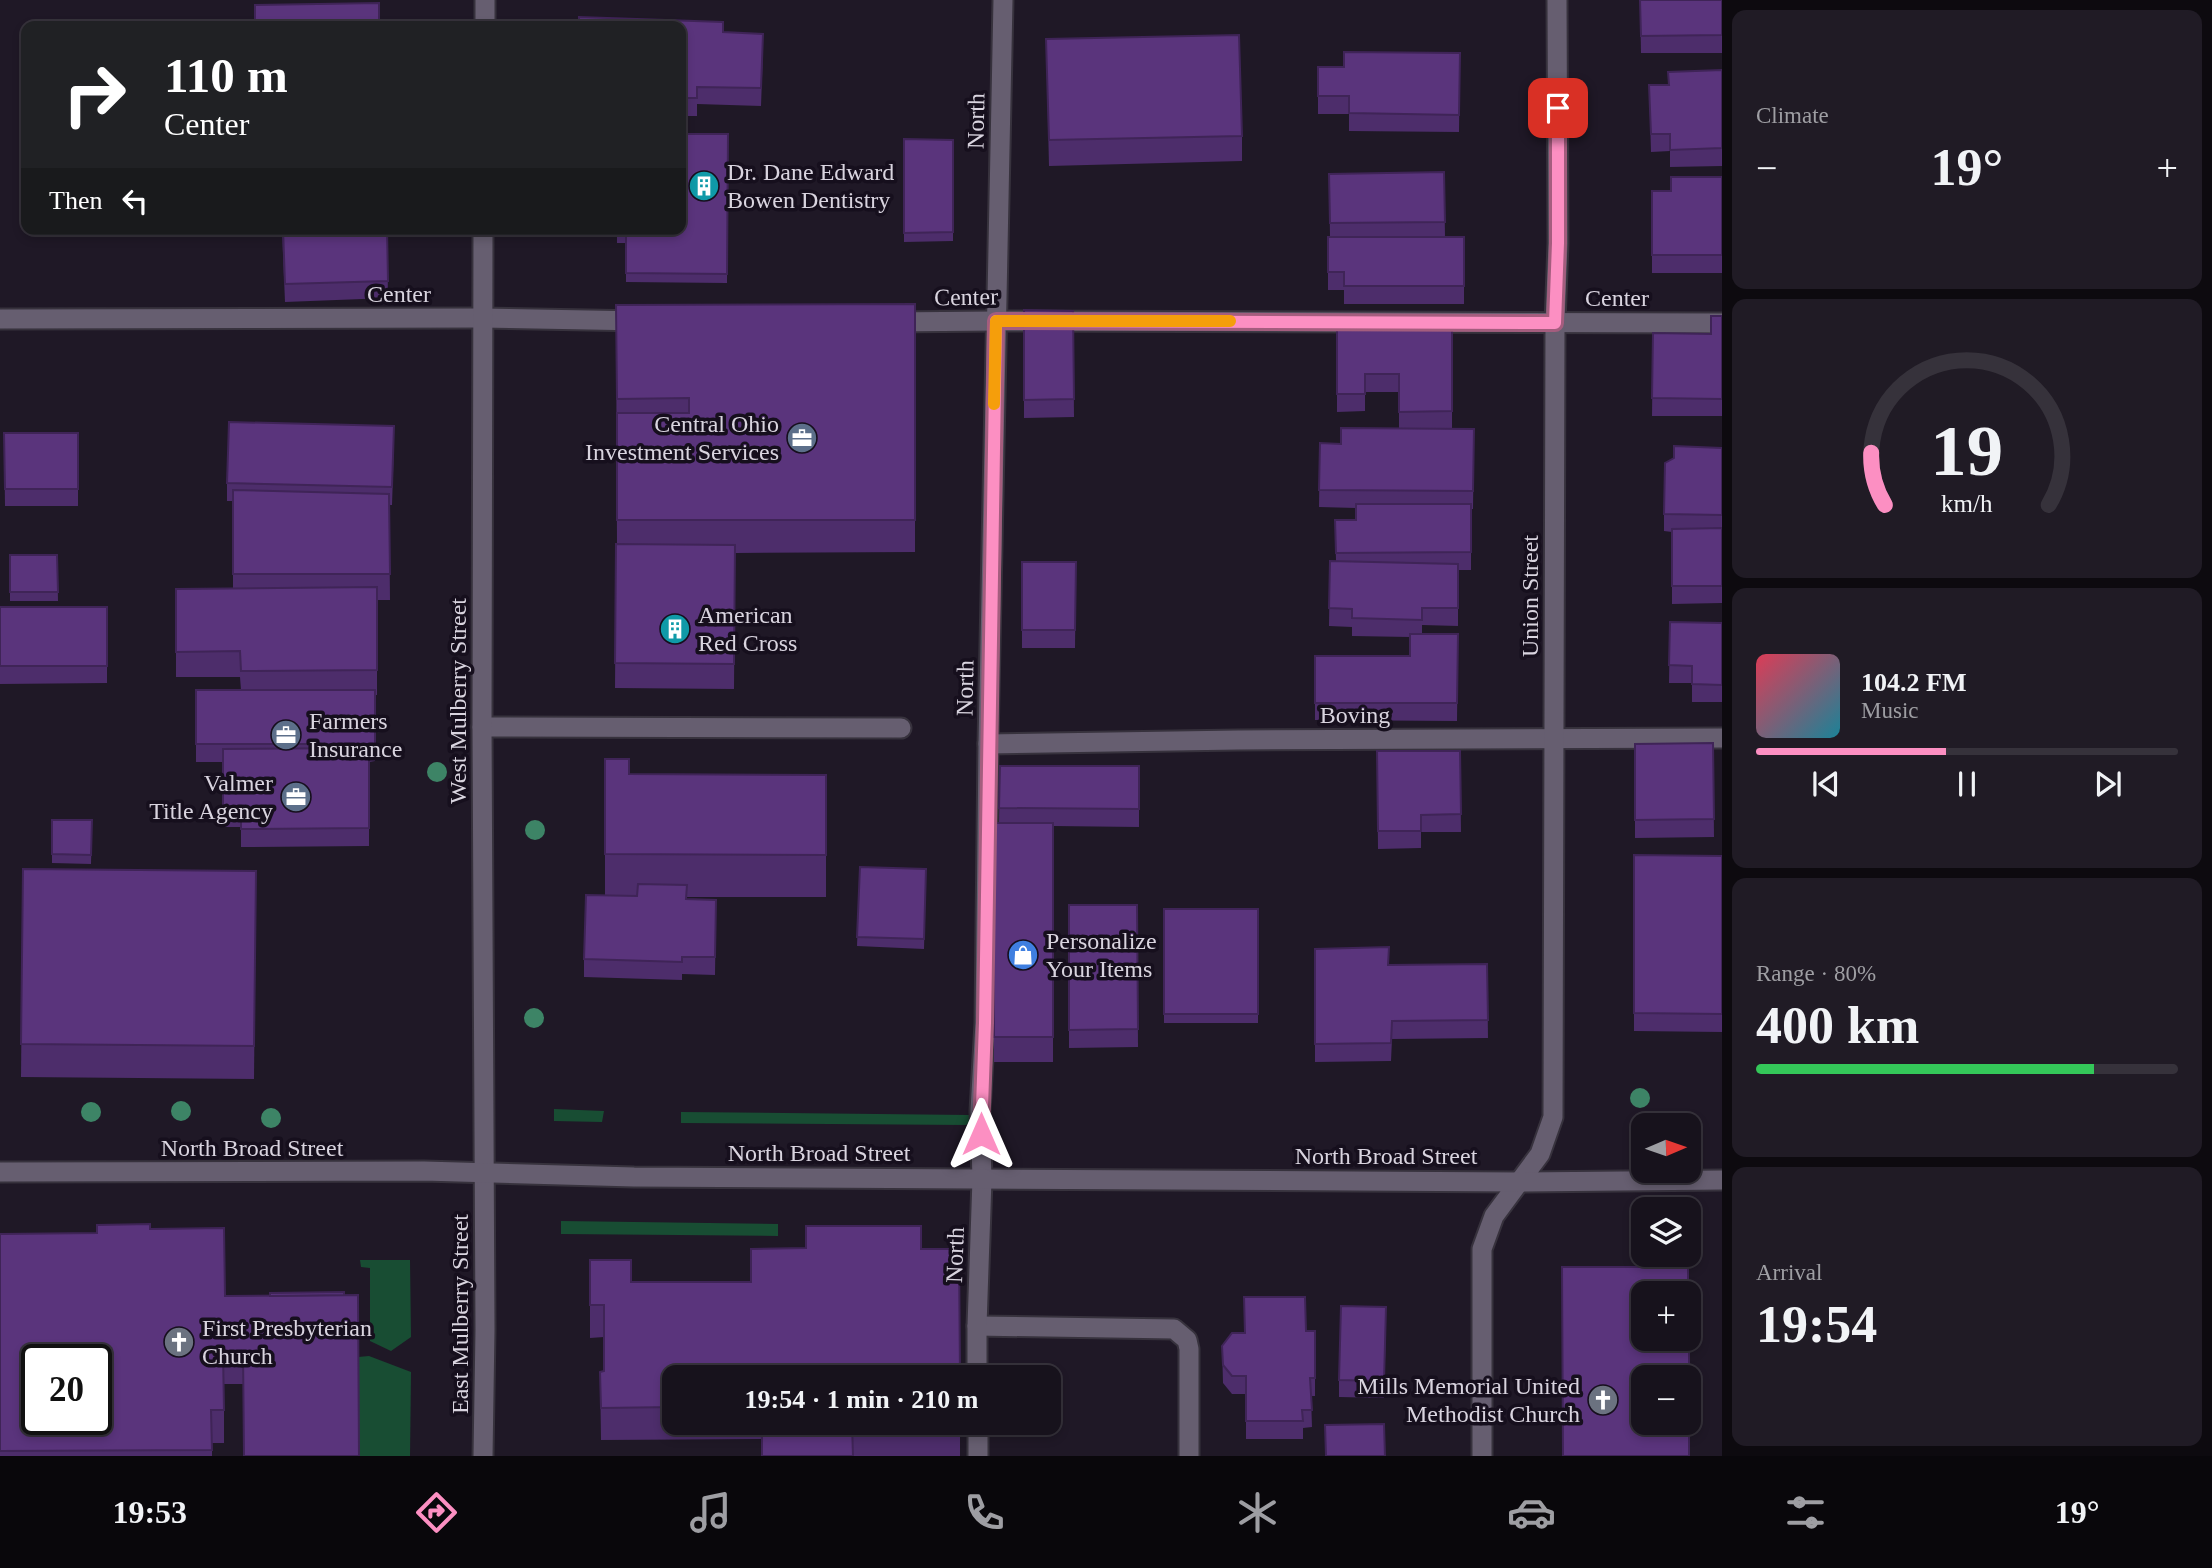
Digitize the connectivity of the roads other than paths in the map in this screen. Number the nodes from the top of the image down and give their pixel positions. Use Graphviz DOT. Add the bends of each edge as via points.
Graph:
graph roads {
  1 [pos="485,0"];
  2 [pos="1003,0"];
  3 [pos="1558,0"];
  4 [pos="485,21"];
  5 [pos="483,235"];
  6 [pos="0,318"];
  7 [pos="482,318"];
  8 [pos="996,321"];
  9 [pos="661,322"];
  10 [pos="877,323"];
  11 [pos="1555,323"];
  12 [pos="1722,323"];
  13 [pos="482,727"];
  14 [pos="901,728"];
  15 [pos="1722,738"];
  16 [pos="1555,740"];
  17 [pos="988,744"];
  18 [pos="0,1172"];
  19 [pos="485,1173"];
  20 [pos="982,1179"];
  21 [pos="1722,1180"];
  22 [pos="1518,1182"];
  23 [pos="977,1326"];
  24 [pos="977,1365"];
  25 [pos="978,1435"];
  26 [pos="483,1456"];
  27 [pos="978,1456"];
  28 [pos="1189,1456"];
  29 [pos="1482,1456"];
  1 -- 4 [label="street"];
  2 -- 8 [label="street, North"];
  3 -- 11 [label="street, Union Street"];
  5 -- 7 [label="street, West Mulberry Street"];
  6 -- 7 [label="street, Center"];
  7 -- 9 [label="street, Center"];
  7 -- 13 [label="street, West Mulberry Street"];
  8 -- 10 [label="street, Center"];
  8 -- 11 [label="street, Center"];
  8 -- 17 [label="street, North"];
  11 -- 12 [label="street, Center"];
  11 -- 16 [label="street, Union Street"];
  13 -- 14 [label="street"];
  13 -- 19 [label="street, West Mulberry Street"];
  15 -- 16 [label="street, Boving"];
  16 -- 17 [label="street, Boving"];
  16 -- 22 [label="street, Union Street" via="1553,1117 1540,1154"];
  17 -- 20 [label="street, North"];
  18 -- 19 [label="street, North Broad Street"];
  19 -- 20 [label="street, North Broad Street"];
  19 -- 26 [label="street, East Mulberry Street"];
  20 -- 22 [label="street, North Broad Street"];
  20 -- 23 [label="street, North"];
  21 -- 22 [label="street, North Broad Street"];
  22 -- 29 [label="street, Union Street" via="1494,1216 1482,1249"];
  23 -- 24 [label="street, North"];
  23 -- 28 [label="street" via="1174,1329 1187,1340 1189,1349"];
  25 -- 27 [label="street"];
}
